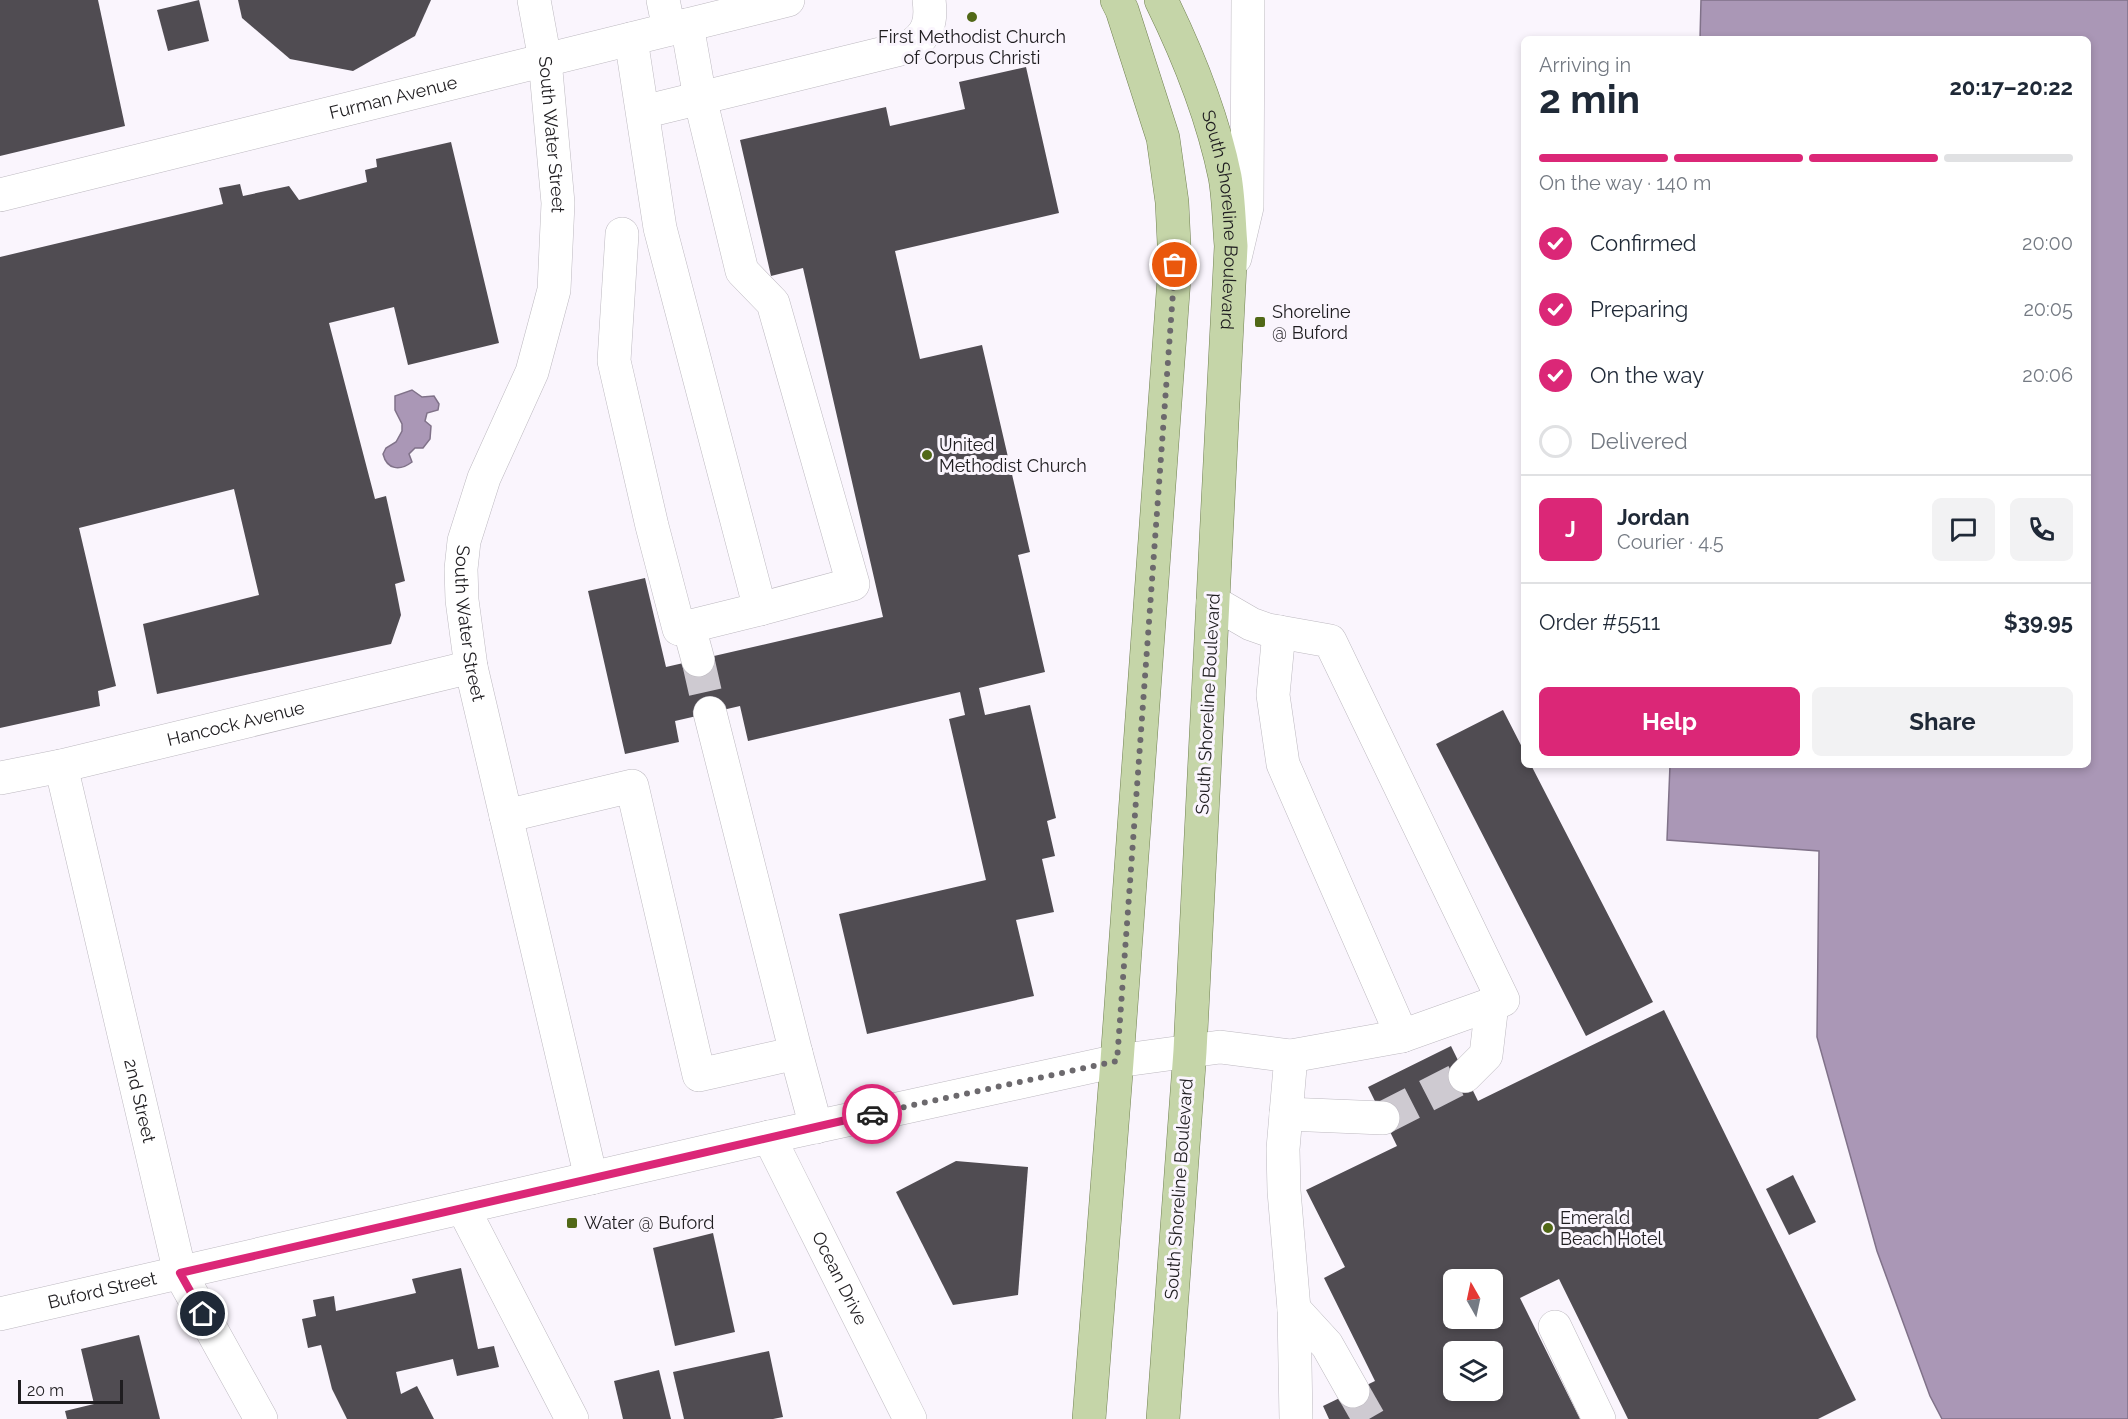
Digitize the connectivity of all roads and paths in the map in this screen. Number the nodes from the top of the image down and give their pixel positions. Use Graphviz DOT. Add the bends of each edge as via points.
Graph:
graph roads {
  1 [pos="534,0"];
  2 [pos="788,0"];
  3 [pos="929,0"];
  4 [pos="1117,0"];
  5 [pos="1161,0"];
  6 [pos="1248,0"];
  7 [pos="673,18"];
  8 [pos="631,39"];
  9 [pos="545,60"];
  10 [pos="700,98"];
  11 [pos="643,112"];
  12 [pos="0,195"];
  13 [pos="660,228"];
  14 [pos="1231,278"];
  15 [pos="1214,602"];
  16 [pos="760,609"];
  17 [pos="689,627"];
  18 [pos="1279,632"];
  19 [pos="698,660"];
  20 [pos="471,667"];
  21 [pos="710,713"];
  22 [pos="61,766"];
  23 [pos="0,778"];
  24 [pos="506,816"];
  25 [pos="1498,1002"];
  26 [pos="1402,1036"];
  27 [pos="1190,1051"];
  28 [pos="796,1053"];
  29 [pos="1291,1056"];
  30 [pos="1117,1061"];
  31 [pos="1465,1076"];
  32 [pos="1286,1114"];
  33 [pos="1383,1118"];
  34 [pos="816,1127"];
  35 [pos="769,1137"];
  36 [pos="591,1178"];
  37 [pos="463,1208"];
  38 [pos="180,1273"];
  39 [pos="1294,1309"];
  40 [pos="0,1314"];
  41 [pos="1555,1327"];
  42 [pos="1353,1391"];
  43 [pos="261,1419"];
  44 [pos="572,1419"];
  45 [pos="910,1419"];
  46 [pos="1089,1419"];
  47 [pos="1163,1419"];
  48 [pos="1296,1419"];
  49 [pos="1599,1419"];
  1 -- 9 [label="street, South Water Street"];
  2 -- 7 [label="street, Furman Avenue"];
  3 -- 10 [label="street" via="928,30 909,47"];
  4 -- 30 [label="main road" via="1163,138 1175,265"];
  5 -- 14 [label="main road, South Shoreline Boulevard" via="1187,52 1220,158 1226,190"];
  6 -- 14 [label="street" via="1247,207"];
  7 -- 8 [label="street, Furman Avenue"];
  7 -- 10 [label="street"];
  8 -- 9 [label="street, Furman Avenue"];
  8 -- 11 [label="street"];
  9 -- 12 [label="street, Furman Avenue"];
  9 -- 20 [label="street, South Water Street" via="558,203 554,291 532,372 484,478 464,541 462,600"];
  10 -- 11 [label="street"];
  10 -- 16 [label="street" via="742,271 772,303 853,584"];
  11 -- 13 [label="street"];
  13 -- 16 [label="street"];
  13 -- 17 [label="street" via="610,234 614,361 678,629"];
  14 -- 15 [label="main road, South Shoreline Boulevard"];
  15 -- 18 [label="street" via="1251,624"];
  15 -- 27 [label="main road, South Shoreline Boulevard"];
  16 -- 17 [label="street"];
  17 -- 19 [label="street"];
  18 -- 25 [label="street" via="1330,642"];
  18 -- 26 [label="street" via="1274,695 1283,764"];
  20 -- 22 [label="street, Hancock Avenue"];
  20 -- 24 [label="street, South Water Street"];
  21 -- 28 [label="street"];
  22 -- 23 [label="street, Hancock Avenue"];
  22 -- 38 [label="street, 2nd Street"];
  24 -- 28 [label="street" via="632,786 699,1075"];
  24 -- 36 [label="street, South Water Street"];
  25 -- 26 [label="street, Buford Street"];
  25 -- 31 [label="street" via="1486,1055"];
  26 -- 29 [label="street, Buford Street"];
  27 -- 29 [label="street, Buford Street" via="1220,1047"];
  27 -- 30 [label="street, Buford Street"];
  27 -- 47 [label="main road, South Shoreline Boulevard"];
  28 -- 34 [label="street"];
  29 -- 32 [label="street"];
  30 -- 34 [label="street, Buford Street"];
  30 -- 46 [label="main road"];
  32 -- 33 [label="street"];
  32 -- 39 [label="street" via="1284,1191"];
  34 -- 35 [label="street, Buford Street"];
  35 -- 36 [label="street, Buford Street"];
  35 -- 45 [label="street, Ocean Drive"];
  36 -- 37 [label="street, Buford Street"];
  37 -- 38 [label="street, Buford Street"];
  37 -- 44 [label="street"];
  38 -- 40 [label="street, Buford Street"];
  38 -- 43 [label="street, 2nd Street"];
  39 -- 42 [label="street" via="1327,1345"];
  39 -- 48 [label="street"];
  41 -- 49 [label="street"];
}
